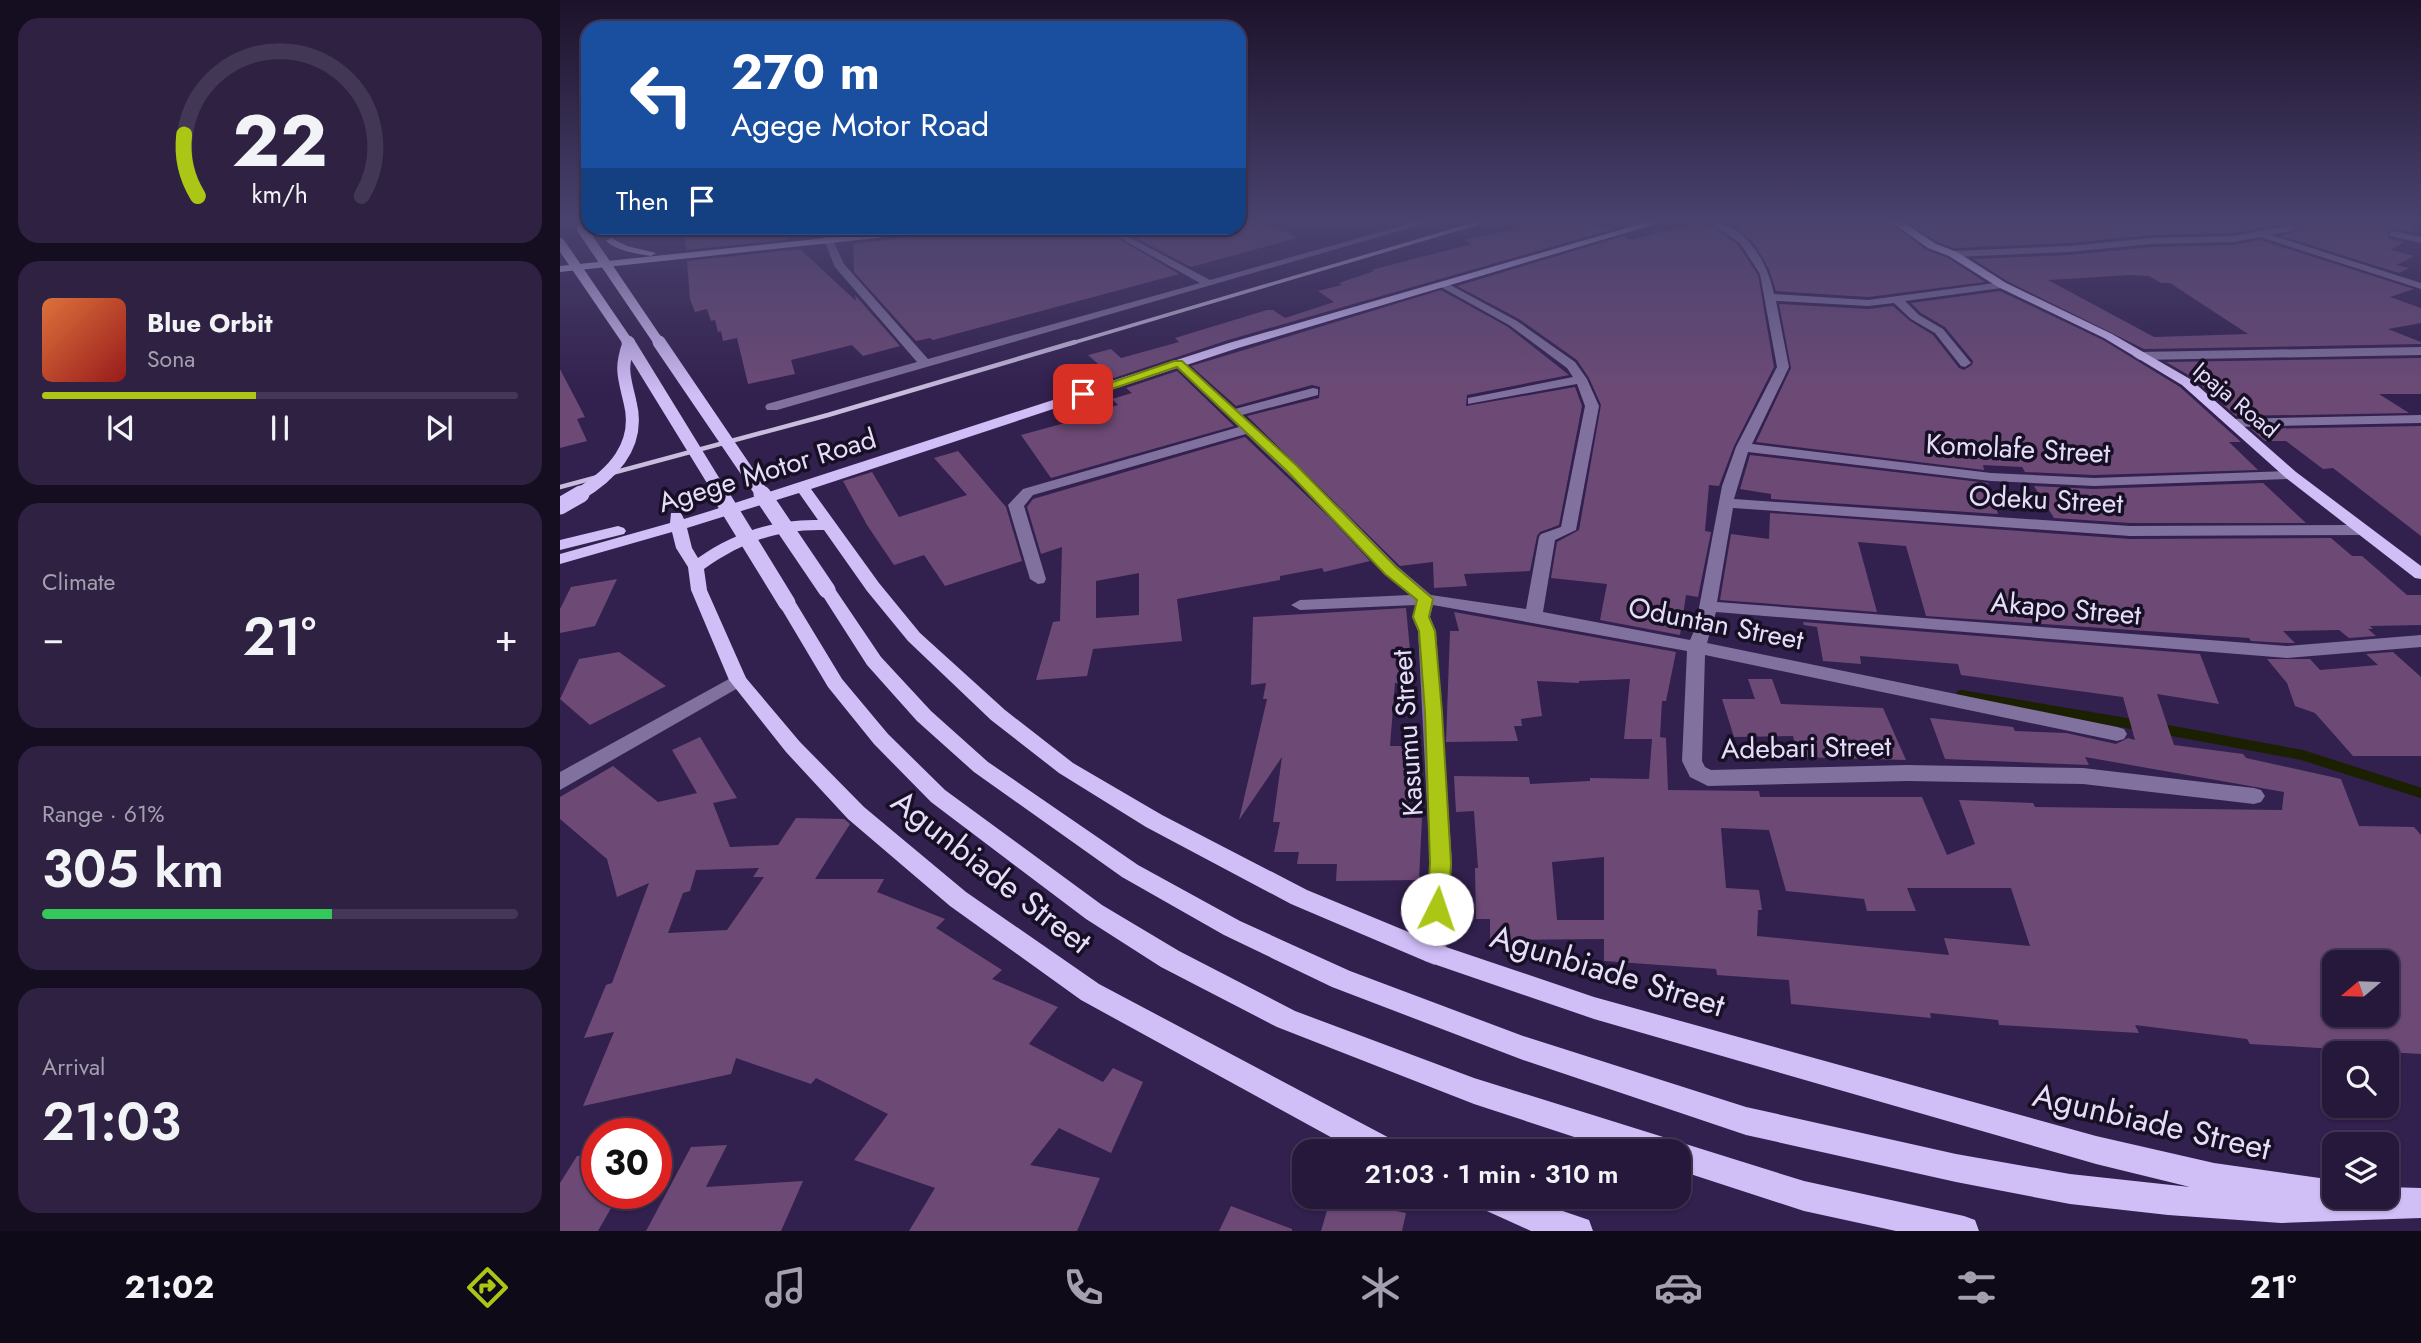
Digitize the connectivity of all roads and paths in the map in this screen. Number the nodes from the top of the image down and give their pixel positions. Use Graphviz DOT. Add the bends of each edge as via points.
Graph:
graph roads {
  1 [pos="586,280"];
  2 [pos="617,280"];
  3 [pos="853,280"];
  4 [pos="1203,280"];
  5 [pos="1212,280"];
  6 [pos="1455,280"];
  7 [pos="1766,280"];
  8 [pos="1995,280"];
  9 [pos="2404,280"];
  10 [pos="1206,282"];
  11 [pos="1443,284"];
  12 [pos="2002,285"];
  13 [pos="2421,286"];
  14 [pos="1769,297"];
  15 [pos="1897,300"];
  16 [pos="629,343"];
  17 [pos="2421,351"];
  18 [pos="2139,356"];
  19 [pos="925,363"];
  20 [pos="1178,363"];
  21 [pos="1965,363"];
  22 [pos="1581,379"];
  23 [pos="1313,392"];
  24 [pos="1473,401"];
  25 [pos="772,407"];
  26 [pos="1231,414"];
  27 [pos="2421,419"];
  28 [pos="2232,423"];
  29 [pos="988,425"];
  30 [pos="1247,429"];
  31 [pos="1743,447"];
  32 [pos="2291,474"];
  33 [pos="802,487"];
  34 [pos="1727,503"];
  35 [pos="560,506"];
  36 [pos="677,520"];
  37 [pos="830,525"];
  38 [pos="2363,530"];
  39 [pos="560,545"];
  40 [pos="560,559"];
  41 [pos="696,567"];
  42 [pos="2421,574"];
  43 [pos="1038,579"];
  44 [pos="1426,599"];
  45 [pos="1300,605"];
  46 [pos="1707,606"];
  47 [pos="1534,616"];
  48 [pos="2421,641"];
  49 [pos="1696,647"];
  50 [pos="738,680"];
  51 [pos="2117,734"];
  52 [pos="560,782"];
  53 [pos="2254,796"];
  54 [pos="1434,954"];
  55 [pos="1363,1139"];
  56 [pos="1624,1139"];
  57 [pos="1691,1160"];
  58 [pos="2322,1193"];
  59 [pos="2399,1203"];
  60 [pos="2421,1203"];
  61 [pos="2322,1206"];
  62 [pos="1516,1209"];
  63 [pos="1578,1231"];
  64 [pos="1964,1231"];
  1 -- 16 [label="main road, bridge"];
  2 -- 61 [label="main road, bridge" via="874,661 924,716 981,767 1130,871 1231,928 1341,979 1523,1048 1746,1121 2070,1189 2281,1208"];
  3 -- 19 [label="street"];
  4 -- 10 [label="street"];
  5 -- 10 [label="street"];
  6 -- 11 [label="main road, Agege Motor Road"];
  7 -- 14 [label="street, Adebari Street"];
  8 -- 12 [label="main road, Ipaja Road"];
  9 -- 13 [label="street"];
  10 -- 19 [label="street"];
  11 -- 20 [label="main road, Agege Motor Road"];
  11 -- 22 [label="street" via="1513,323 1571,365"];
  12 -- 15 [label="street"];
  12 -- 18 [label="main road, Ipaja Road"];
  14 -- 15 [label="street" via="1868,303"];
  14 -- 31 [label="street, Adebari Street" via="1783,367"];
  15 -- 21 [label="street" via="1939,331"];
  16 -- 35 [label="main road, bridge" via="621,363 634,417 628,452 589,490"];
  16 -- 56 [label="main road, bridge" via="835,683 928,787 1094,912 1286,1019 1474,1091"];
  17 -- 18 [label="street"];
  18 -- 28 [label="main road, Ipaja Road" via="2186,382"];
  19 -- 25 [label="street"];
  20 -- 26 [label="street"];
  20 -- 29 [label="main road, Agege Motor Road"];
  22 -- 24 [label="street"];
  22 -- 47 [label="street" via="1591,406 1568,530 1547,537"];
  23 -- 26 [label="street"];
  26 -- 30 [label="street"];
  27 -- 28 [label="street"];
  28 -- 32 [label="main road, Ipaja Road"];
  29 -- 33 [label="main road, Agege Motor Road"];
  29 -- 36 [label="main road, Agege Motor Road"];
  30 -- 43 [label="street" via="1028,492 1016,505"];
  30 -- 44 [label="street"];
  31 -- 32 [label="street, Komolafe Street" via="1966,474 2094,482"];
  31 -- 34 [label="street, Adebari Street"];
  32 -- 38 [label="main road, Ipaja Road"];
  33 -- 36 [label="main road, Agege Motor Road"];
  33 -- 37 [label="main road, Agunbiade Street"];
  34 -- 38 [label="street, Odeku Street" via="2130,531"];
  34 -- 46 [label="street, Adebari Street"];
  36 -- 39 [label="main road, Agege Motor Road"];
  36 -- 40 [label="main road, Agege Motor Road"];
  36 -- 41 [label="main road, Agunbiade Street" via="684,548"];
  37 -- 41 [label="main road" via="774,527 722,548"];
  37 -- 54 [label="main road, Agunbiade Street" via="914,637 998,715 1066,768 1154,821 1299,897"];
  38 -- 42 [label="main road, Ipaja Road"];
  41 -- 50 [label="main road, Agunbiade Street" via="699,590"];
  44 -- 45 [label="street, Oduntan Street"];
  44 -- 47 [label="street, Oduntan Street"];
  44 -- 54 [label="street, Kasumu Street" via="1421,617 1427,631 1441,863"];
  46 -- 48 [label="street, Akapo Street" via="2287,652"];
  46 -- 49 [label="street, Adebari Street"];
  47 -- 49 [label="street, Oduntan Street"];
  49 -- 51 [label="street, Oduntan Street"];
  49 -- 53 [label="street, Adebari Street" via="1692,761 1697,772 1708,778 1907,773 2083,776"];
  50 -- 52 [label="street"];
  50 -- 55 [label="main road, Agunbiade Street" via="856,813 958,899 1090,992"];
  54 -- 58 [label="main road, Agunbiade Street" via="1594,1008 2096,1150 2214,1178"];
  57 -- 64 [label="main road" via="1804,1196"];
  59 -- 60 [label="main road"];
  62 -- 63 [label="main road"];
}
